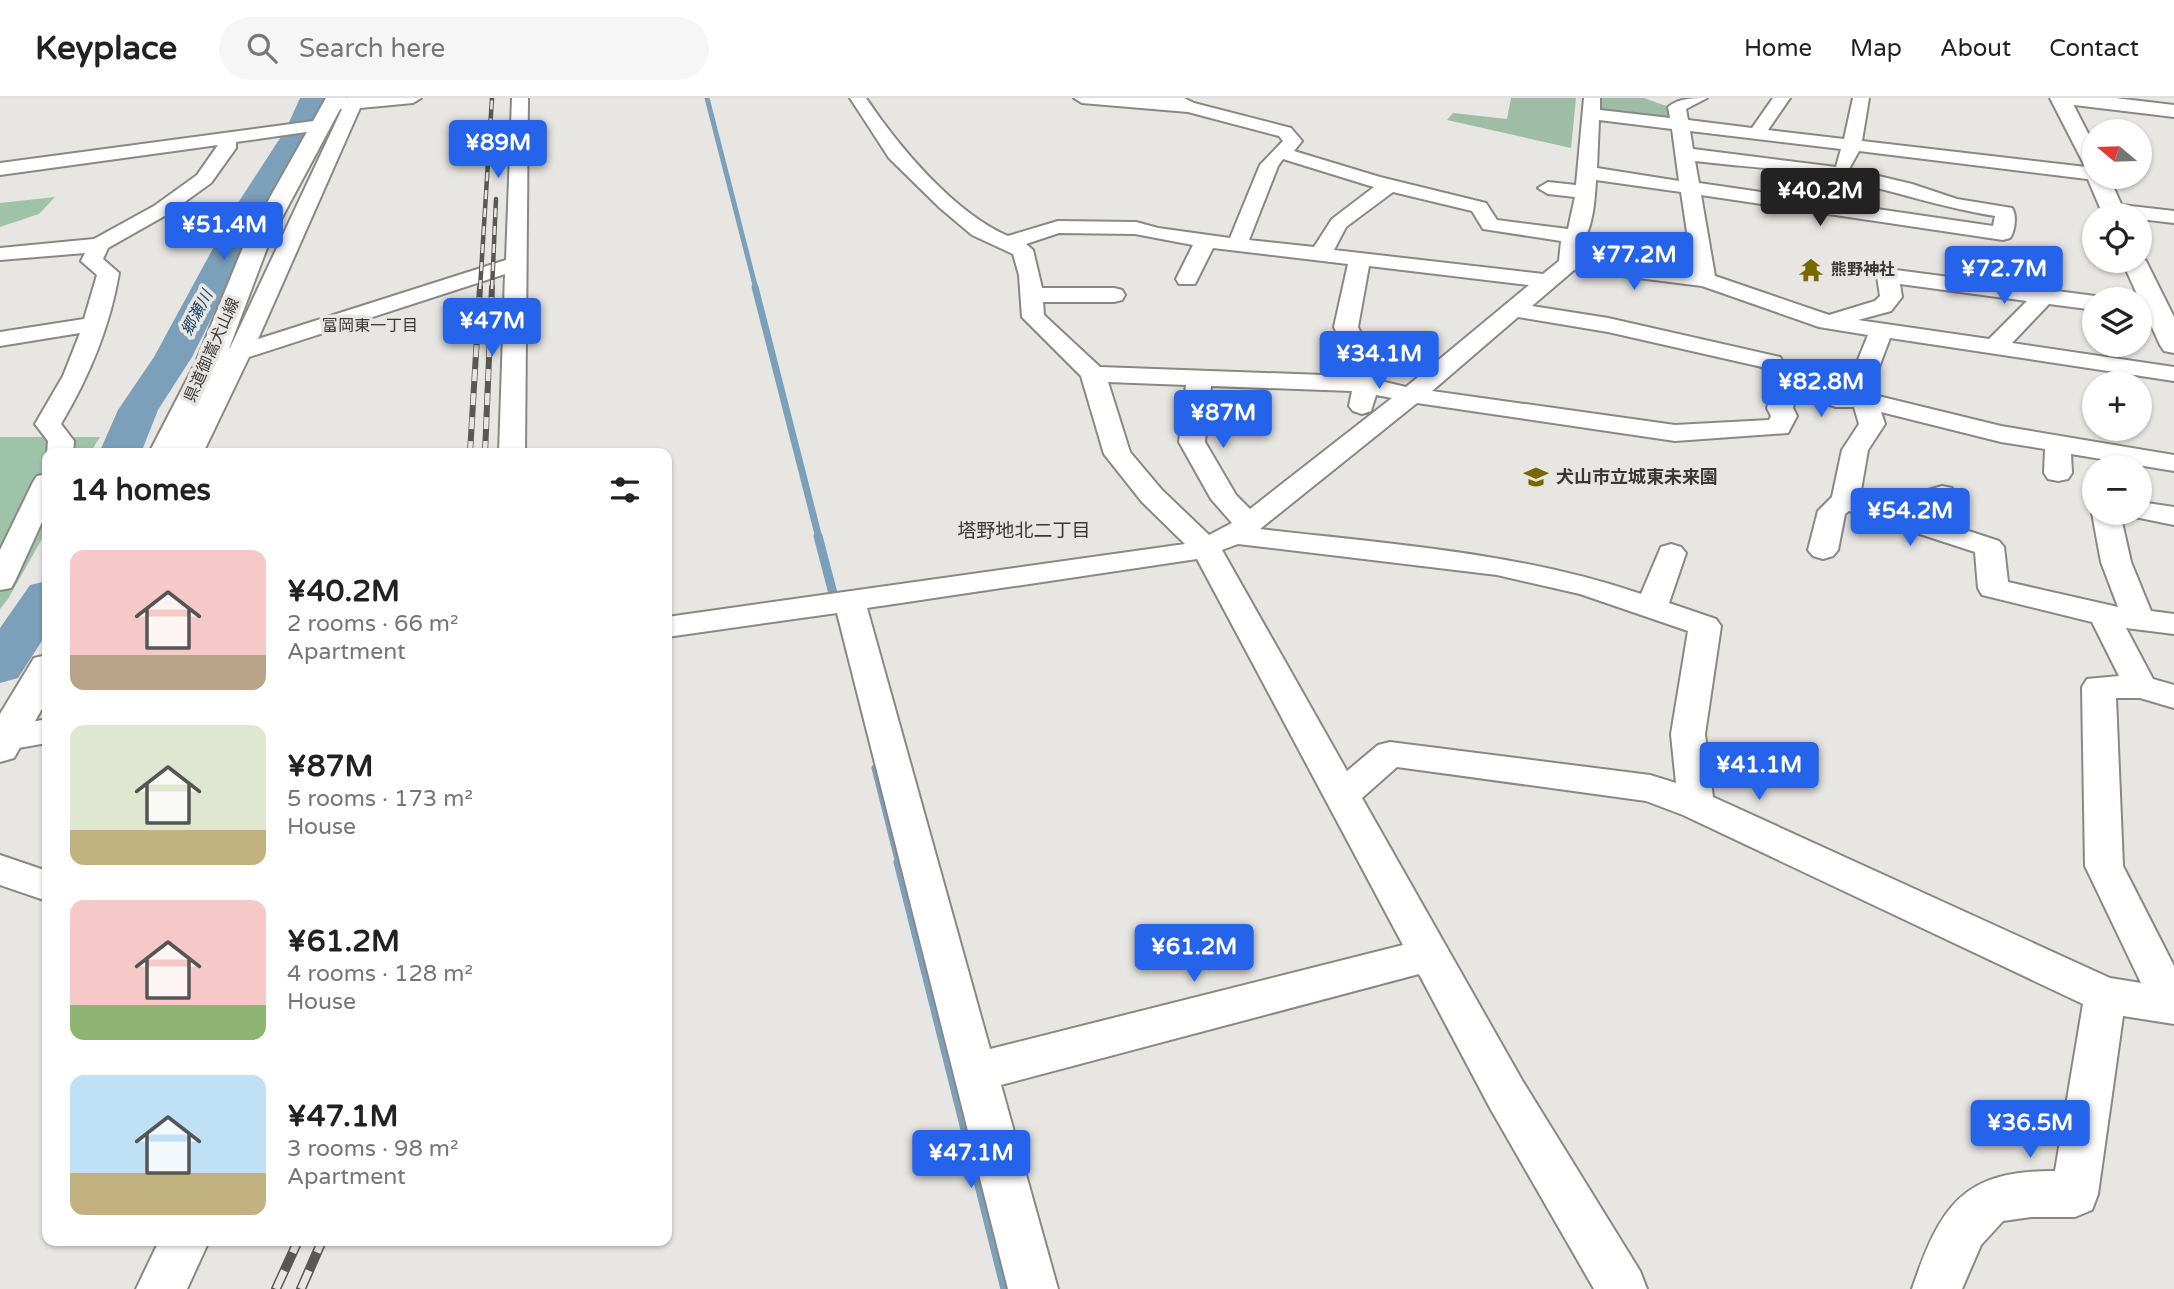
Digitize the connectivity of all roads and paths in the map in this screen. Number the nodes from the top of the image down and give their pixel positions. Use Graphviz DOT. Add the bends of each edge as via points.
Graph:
graph roads {
  1 [pos="413,98"];
  2 [pos="520,98"];
  3 [pos="858,98"];
  4 [pos="1082,98"];
  5 [pos="1699,98"];
  6 [pos="1782,98"];
  7 [pos="1861,98"];
  8 [pos="2060,98"];
  9 [pos="2066,98"];
  10 [pos="1180,102"];
  11 [pos="1591,106"];
  12 [pos="335,109"];
  13 [pos="1674,111"];
  14 [pos="2174,111"];
  15 [pos="1757,132"];
  16 [pos="227,137"];
  17 [pos="2082,144"];
  18 [pos="1852,145"];
  19 [pos="1282,153"];
  20 [pos="1686,154"];
  21 [pos="0,169"];
  22 [pos="2082,171"];
  23 [pos="1840,173"];
  24 [pos="1587,182"];
  25 [pos="1390,185"];
  26 [pos="1548,188"];
  27 [pos="1689,188"];
  28 [pos="2152,216"];
  29 [pos="2174,217"];
  30 [pos="1572,236"];
  31 [pos="1206,241"];
  32 [pos="1007,243"];
  33 [pos="1237,244"];
  34 [pos="99,245"];
  35 [pos="0,254"];
  36 [pos="1321,257"];
  37 [pos="1360,260"];
  38 [pos="516,263"];
  39 [pos="1569,263"];
  40 [pos="2142,273"];
  41 [pos="1186,279"];
  42 [pos="1705,280"];
  43 [pos="1546,281"];
  44 [pos="1031,295"];
  45 [pos="1114,295"];
  46 [pos="2044,296"];
  47 [pos="2082,301"];
  48 [pos="2164,309"];
  49 [pos="1516,310"];
  50 [pos="1827,322"];
  51 [pos="93,324"];
  52 [pos="1882,330"];
  53 [pos="0,339"];
  54 [pos="2174,345"];
  55 [pos="1995,347"];
  56 [pos="240,352"];
  57 [pos="209,362"];
  58 [pos="1093,374"];
  59 [pos="2174,374"];
  60 [pos="1199,379"];
  61 [pos="1365,385"];
  62 [pos="1786,385"];
  63 [pos="1410,394"];
  64 [pos="1865,400"];
  65 [pos="1364,436"];
  66 [pos="2058,443"];
  67 [pos="60,448"];
  68 [pos="166,448"];
  69 [pos="192,448"];
  70 [pos="512,448"];
  71 [pos="2174,463"];
  72 [pos="2058,472"];
  73 [pos="42,493"];
  74 [pos="1942,494"];
  75 [pos="1845,500"];
  76 [pos="2152,512"];
  77 [pos="2174,516"];
  78 [pos="1917,524"];
  79 [pos="2108,525"];
  80 [pos="1229,535"];
  81 [pos="1823,550"];
  82 [pos="1671,553"];
  83 [pos="0,581"];
  84 [pos="834,602"];
  85 [pos="1652,607"];
  86 [pos="2104,615"];
  87 [pos="2138,618"];
  88 [pos="2174,624"];
  89 [pos="672,626"];
  90 [pos="42,676"];
  91 [pos="2158,692"];
  92 [pos="42,732"];
  93 [pos="3,743"];
  94 [pos="1342,796"];
  95 [pos="1696,805"];
  96 [pos="0,870"];
  97 [pos="42,884"];
  98 [pos="1429,955"];
  99 [pos="2105,995"];
  100 [pos="2174,1006"];
  101 [pos="974,1073"];
  102 [pos="182,1246"];
  103 [pos="161,1289"];
  104 [pos="1033,1289"];
  105 [pos="1622,1289"];
  106 [pos="1937,1289"];
  1 -- 12 [label="street"];
  2 -- 38 [label="street"];
  3 -- 32 [label="street" via="896,154 947,204 979,231"];
  4 -- 10 [label="street"];
  5 -- 13 [label="street"];
  6 -- 15 [label="street"];
  7 -- 18 [label="street"];
  8 -- 17 [label="main road"];
  9 -- 14 [label="main road"];
  10 -- 19 [label="street" via="1285,132 1293,141"];
  11 -- 13 [label="street"];
  11 -- 24 [label="street"];
  12 -- 16 [label="street" via="280,129"];
  12 -- 56 [label="street"];
  12 -- 57 [label="main road, 県道御嵩犬山線" via="258,240"];
  13 -- 15 [label="street"];
  13 -- 20 [label="street"];
  15 -- 18 [label="street"];
  16 -- 21 [label="street"];
  16 -- 34 [label="street" via="227,148 190,191"];
  18 -- 22 [label="street"];
  18 -- 23 [label="street"];
  19 -- 25 [label="street"];
  19 -- 33 [label="street" via="1269,165"];
  20 -- 23 [label="street"];
  20 -- 27 [label="street"];
  23 -- 27 [label="street" via="1954,204 2005,212 2003,234"];
  24 -- 26 [label="street"];
  24 -- 27 [label="street"];
  24 -- 30 [label="street" via="1577,233"];
  25 -- 30 [label="street" via="1479,206 1490,225"];
  25 -- 36 [label="street" via="1342,218 1325,238"];
  27 -- 42 [label="street"];
  28 -- 29 [label="street"];
  30 -- 39 [label="street"];
  31 -- 32 [label="street" via="1136,228 1058,226"];
  31 -- 33 [label="street"];
  31 -- 41 [label="street"];
  32 -- 44 [label="street" via="1022,250 1027,259"];
  33 -- 36 [label="street"];
  34 -- 35 [label="street"];
  34 -- 51 [label="street" via="92,261 108,272"];
  36 -- 37 [label="street"];
  37 -- 43 [label="street"];
  37 -- 61 [label="street" via="1346,327"];
  38 -- 56 [label="street"];
  38 -- 70 [label="street"];
  39 -- 42 [label="street"];
  39 -- 43 [label="street"];
  40 -- 48 [label="main road"];
  42 -- 50 [label="street"];
  43 -- 49 [label="street"];
  44 -- 45 [label="street"];
  44 -- 58 [label="street" via="1034,317"];
  46 -- 47 [label="street"];
  46 -- 50 [label="street" via="1888,276 1891,297 1883,306"];
  46 -- 55 [label="street"];
  48 -- 54 [label="main road"];
  49 -- 62 [label="street" via="1756,357 1771,362"];
  49 -- 63 [label="street"];
  50 -- 52 [label="street"];
  51 -- 53 [label="street"];
  51 -- 67 [label="street" via="69,388 48,424 61,441"];
  52 -- 55 [label="street"];
  52 -- 64 [label="street" via="1857,393"];
  55 -- 59 [label="street"];
  56 -- 57 [label="street"];
  56 -- 69 [label="street"];
  57 -- 68 [label="main road, 県道御嵩犬山線"];
  58 -- 60 [label="street"];
  58 -- 80 [label="street" via="1117,454 1152,496"];
  60 -- 61 [label="street"];
  60 -- 80 [label="street" via="1192,442 1225,499"];
  61 -- 63 [label="street"];
  61 -- 65 [label="street" via="1359,428"];
  62 -- 63 [label="street" via="1779,427 1675,433"];
  62 -- 64 [label="street" via="1836,399"];
  63 -- 65 [label="street"];
  64 -- 66 [label="street" via="2001,434"];
  64 -- 75 [label="street" via="1872,424 1854,450"];
  65 -- 80 [label="street"];
  66 -- 71 [label="street"];
  66 -- 72 [label="street"];
  73 -- 83 [label="street"];
  74 -- 78 [label="street" via="1921,500"];
  75 -- 78 [label="street"];
  75 -- 81 [label="street" via="1832,511"];
  76 -- 77 [label="street"];
  78 -- 86 [label="street" via="1989,547 1993,588"];
  79 -- 87 [label="street" via="2116,562"];
  80 -- 84 [label="street"];
  80 -- 85 [label="street" via="1497,566 1588,586"];
  80 -- 94 [label="street"];
  82 -- 85 [label="street"];
  84 -- 89 [label="street"];
  84 -- 101 [label="street"];
  85 -- 95 [label="street" via="1704,626 1688,734"];
  86 -- 87 [label="street"];
  86 -- 91 [label="street"];
  87 -- 88 [label="street"];
  90 -- 93 [label="main road"];
  91 -- 100 [label="street" via="2098,687 2104,866"];
  92 -- 93 [label="street"];
  94 -- 95 [label="street" via="1390,754 1650,788"];
  94 -- 98 [label="street"];
  95 -- 99 [label="street"];
  96 -- 97 [label="street"];
  98 -- 101 [label="street"];
  98 -- 105 [label="street"];
  99 -- 100 [label="street"];
  99 -- 106 [label="street" via="2075,1194 2032,1194 1988,1203 1963,1229"];
  101 -- 104 [label="street"];
  102 -- 103 [label="street"];
}
